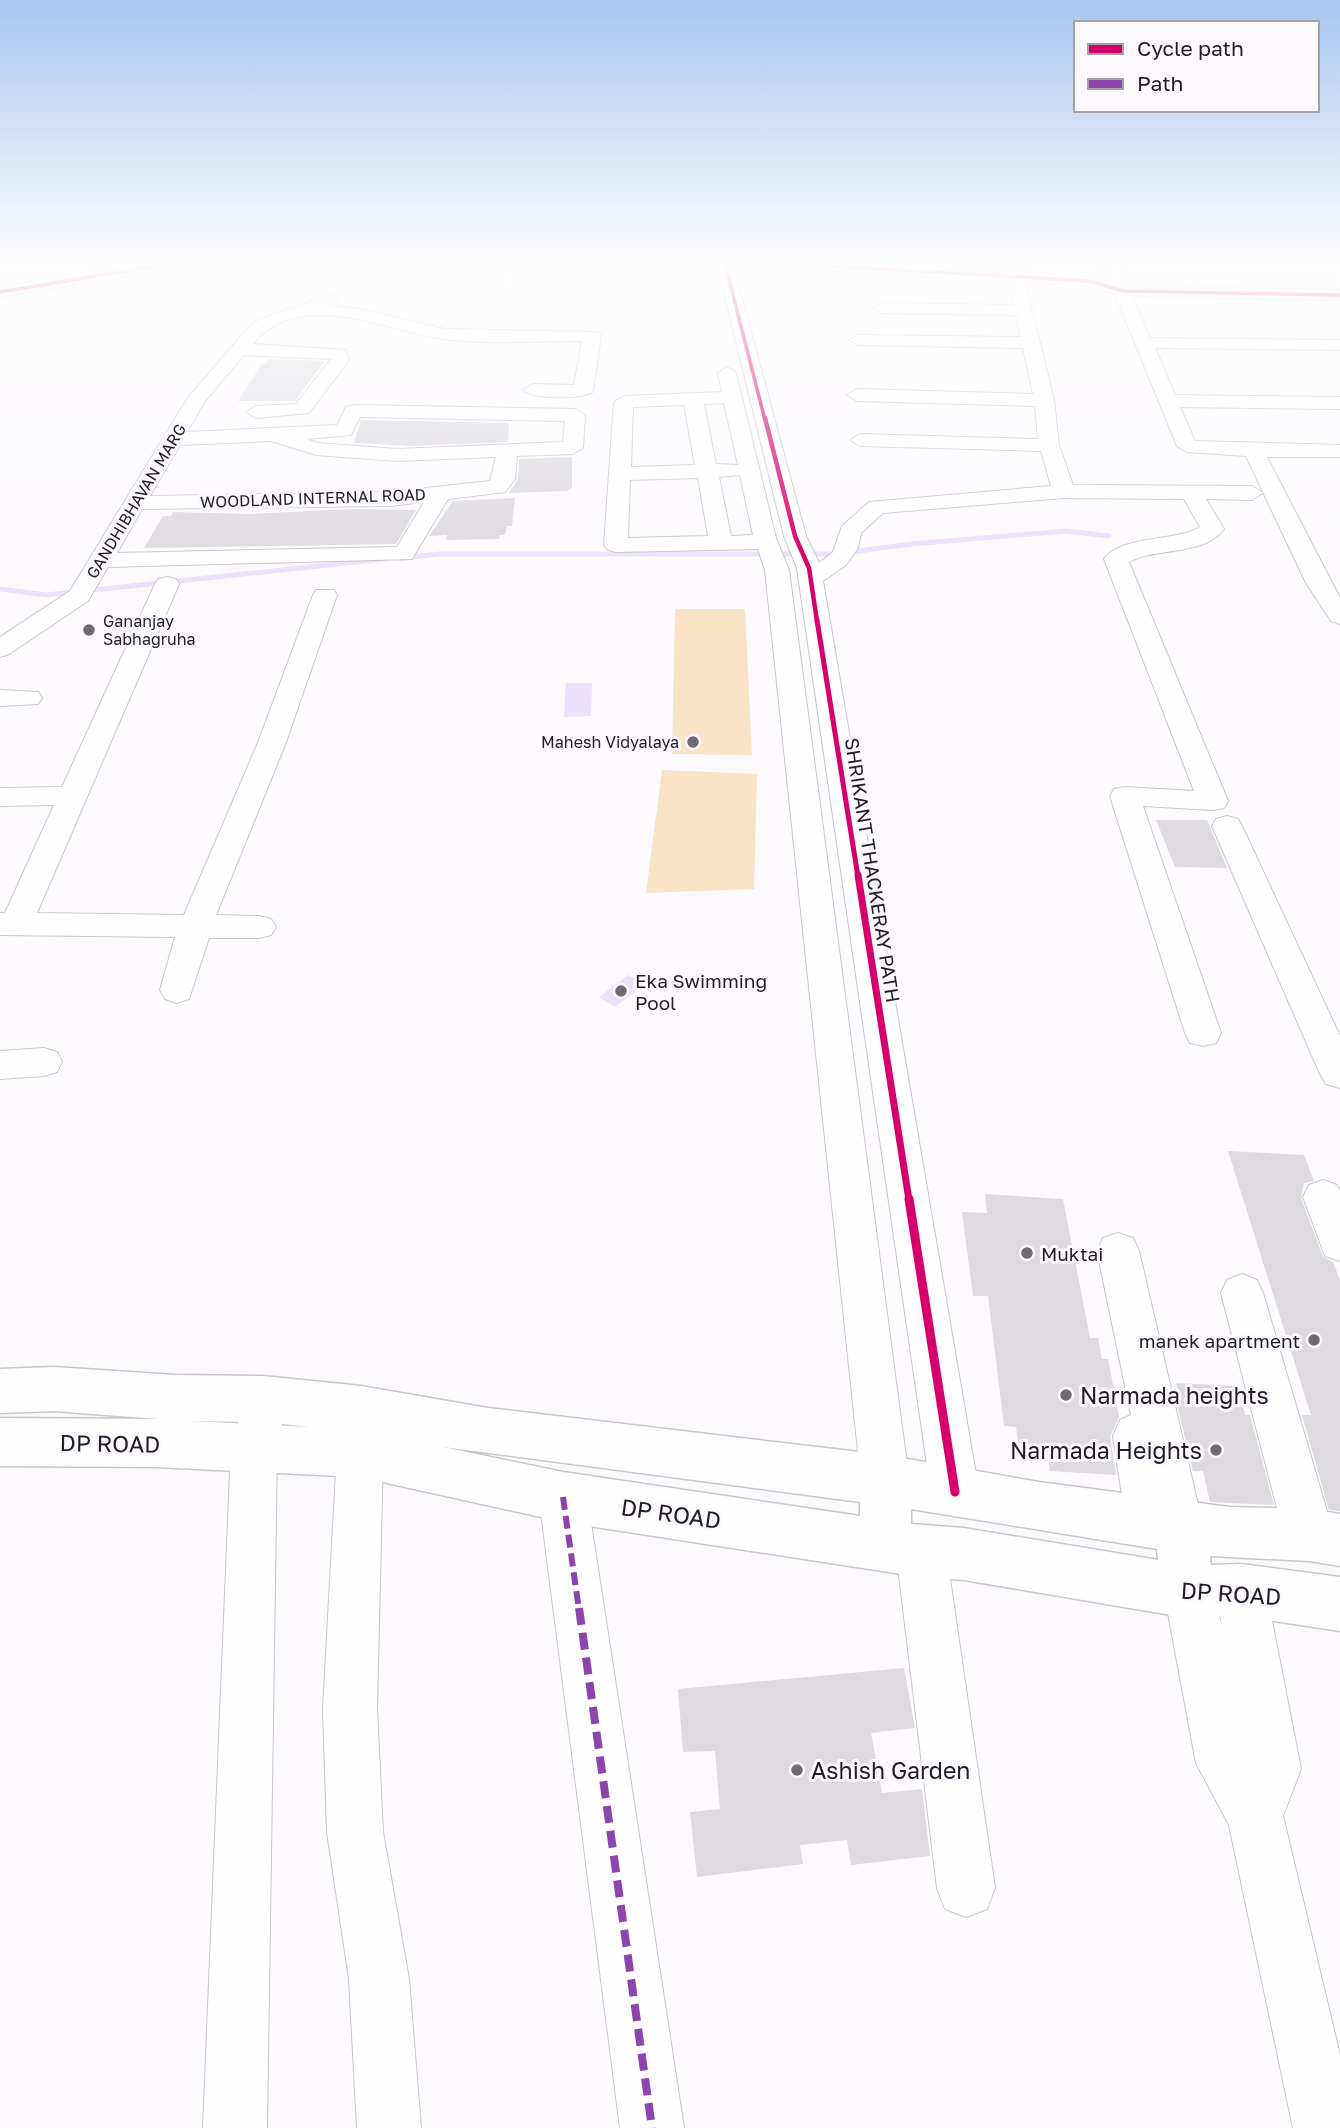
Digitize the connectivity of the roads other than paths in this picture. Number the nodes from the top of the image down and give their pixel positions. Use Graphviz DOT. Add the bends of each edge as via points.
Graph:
graph roads {
  1 [pos="231,359"];
  2 [pos="340,359"];
  3 [pos="588,359"];
  4 [pos="724,359"];
  5 [pos="746,359"];
  6 [pos="1035,359"];
  7 [pos="1150,359"];
  8 [pos="520,390"];
  9 [pos="857,395"];
  10 [pos="732,397"];
  11 [pos="693,399"];
  12 [pos="1044,400"];
  13 [pos="1167,401"];
  14 [pos="1340,403"];
  15 [pos="241,412"];
  16 [pos="267,412"];
  17 [pos="215,413"];
  18 [pos="189,414"];
  19 [pos="262,434"];
  20 [pos="174,439"];
  21 [pos="860,440"];
  22 [pos="1049,444"];
  23 [pos="1254,451"];
  24 [pos="1340,451"];
  25 [pos="507,452"];
  26 [pos="749,470"];
  27 [pos="709,471"];
  28 [pos="618,474"];
  29 [pos="1064,491"];
  30 [pos="1191,492"];
  31 [pos="1252,493"];
  32 [pos="439,494"];
  33 [pos="133,503"];
  34 [pos="721,543"];
  35 [pos="789,559"];
  36 [pos="100,560"];
  37 [pos="167,584"];
  38 [pos="325,595"];
  39 [pos="1340,616"];
  40 [pos="0,649"];
  41 [pos="0,698"];
  42 [pos="28,698"];
  43 [pos="74,796"];
  44 [pos="0,797"];
  45 [pos="1227,826"];
  46 [pos="8,924"];
  47 [pos="195,927"];
  48 [pos="259,927"];
  49 [pos="177,990"];
  50 [pos="1203,1033"];
  51 [pos="44,1062"];
  52 [pos="0,1065"];
  53 [pos="1339,1074"];
  54 [pos="1324,1197"];
  55 [pos="1340,1243"];
  56 [pos="1118,1251"];
  57 [pos="1242,1293"];
  58 [pos="1119,1327"];
  59 [pos="0,1391"];
  60 [pos="259,1423"];
  61 [pos="0,1442"];
  62 [pos="360,1453"];
  63 [pos="885,1480"];
  64 [pos="955,1492"];
  65 [pos="564,1497"];
  66 [pos="1165,1524"];
  67 [pos="1228,1533"];
  68 [pos="1324,1538"];
  69 [pos="924,1550"];
  70 [pos="1241,1590"];
  71 [pos="1189,1592"];
  72 [pos="1340,1604"];
  73 [pos="1255,1816"];
  74 [pos="966,1888"];
  75 [pos="1325,2053"];
  76 [pos="236,2128"];
  77 [pos="389,2128"];
  78 [pos="652,2128"];
  79 [pos="1325,2128"];
  1 -- 18 [label="street, GANDHIBHAVAN MARG"];
  2 -- 16 [label="street" via="299,411"];
  3 -- 8 [label="street" via="583,391"];
  4 -- 10 [label="street, SHRIKANT THACKERAY PATH"];
  5 -- 35 [label="street, SHRIKANT THACKERAY PATH"];
  6 -- 12 [label="street"];
  7 -- 13 [label="street"];
  9 -- 12 [label="street"];
  10 -- 11 [label="street"];
  10 -- 26 [label="street, SHRIKANT THACKERAY PATH"];
  11 -- 27 [label="street"];
  11 -- 28 [label="street" via="624,402"];
  12 -- 22 [label="street"];
  13 -- 14 [label="street"];
  13 -- 23 [label="street" via="1186,446"];
  15 -- 16 [label="street"];
  16 -- 19 [label="street"];
  17 -- 18 [label="street"];
  18 -- 20 [label="street, GANDHIBHAVAN MARG"];
  19 -- 20 [label="street"];
  19 -- 25 [label="street" via="316,449 348,452"];
  19 -- 25 [label="street" via="344,432 353,411 575,415 573,448"];
  20 -- 33 [label="street, GANDHIBHAVAN MARG"];
  21 -- 22 [label="street"];
  22 -- 29 [label="street"];
  23 -- 24 [label="street"];
  23 -- 39 [label="street" via="1318,583"];
  25 -- 32 [label="street, WOODLAND INTERNAL ROAD" via="503,480 497,487"];
  26 -- 27 [label="street"];
  26 -- 35 [label="street, SHRIKANT THACKERAY PATH"];
  27 -- 28 [label="street"];
  27 -- 34 [label="street"];
  28 -- 34 [label="street" via="616,545"];
  29 -- 30 [label="street"];
  29 -- 35 [label="street" via="877,507 850,531 849,544 838,563"];
  30 -- 31 [label="street"];
  30 -- 50 [label="street" via="1213,529 1202,538 1130,549 1115,559 1213,801 1125,796"];
  32 -- 33 [label="street, WOODLAND INTERNAL ROAD" via="390,499"];
  32 -- 36 [label="street" via="404,554"];
  33 -- 36 [label="street, GANDHIBHAVAN MARG"];
  34 -- 35 [label="street"];
  35 -- 63 [label="street, SHRIKANT THACKERAY PATH"];
  35 -- 64 [label="street, SHRIKANT THACKERAY PATH"];
  36 -- 40 [label="street, GANDHIBHAVAN MARG" via="82,592"];
  37 -- 43 [label="street"];
  38 -- 47 [label="street" via="271,744"];
  41 -- 42 [label="street"];
  43 -- 44 [label="street"];
  43 -- 46 [label="street"];
  45 -- 53 [label="street"];
  46 -- 47 [label="street"];
  47 -- 48 [label="street"];
  47 -- 49 [label="street"];
  51 -- 52 [label="street"];
  54 -- 55 [label="street"];
  56 -- 66 [label="street"];
  57 -- 68 [label="street"];
  58 -- 66 [label="street"];
  59 -- 60 [label="main road, DP ROAD" via="176,1398"];
  60 -- 61 [label="main road, DP ROAD"];
  60 -- 62 [label="main road, DP ROAD"];
  60 -- 63 [label="main road, DP ROAD" via="361,1409 488,1431"];
  60 -- 76 [label="street"];
  62 -- 65 [label="main road, DP ROAD"];
  62 -- 77 [label="street" via="350,1709 355,1832 379,1979"];
  63 -- 64 [label="main road, DP ROAD"];
  63 -- 69 [label="main road, SHRIKANT THACKERAY PATH"];
  64 -- 66 [label="main road, DP ROAD"];
  64 -- 69 [label="main road, SHRIKANT THACKERAY PATH"];
  65 -- 69 [label="main road, DP ROAD"];
  65 -- 78 [label="street"];
  66 -- 67 [label="main road, DP ROAD"];
  66 -- 71 [label="main road"];
  67 -- 68 [label="main road, DP ROAD"];
  67 -- 70 [label="main road"];
  69 -- 71 [label="main road, DP ROAD"];
  69 -- 74 [label="street"];
  70 -- 71 [label="main road, DP ROAD"];
  70 -- 72 [label="main road, DP ROAD"];
  70 -- 73 [label="street" via="1273,1769"];
  71 -- 73 [label="street" via="1224,1763"];
  73 -- 75 [label="street"];
  75 -- 79 [label="street"];
}
